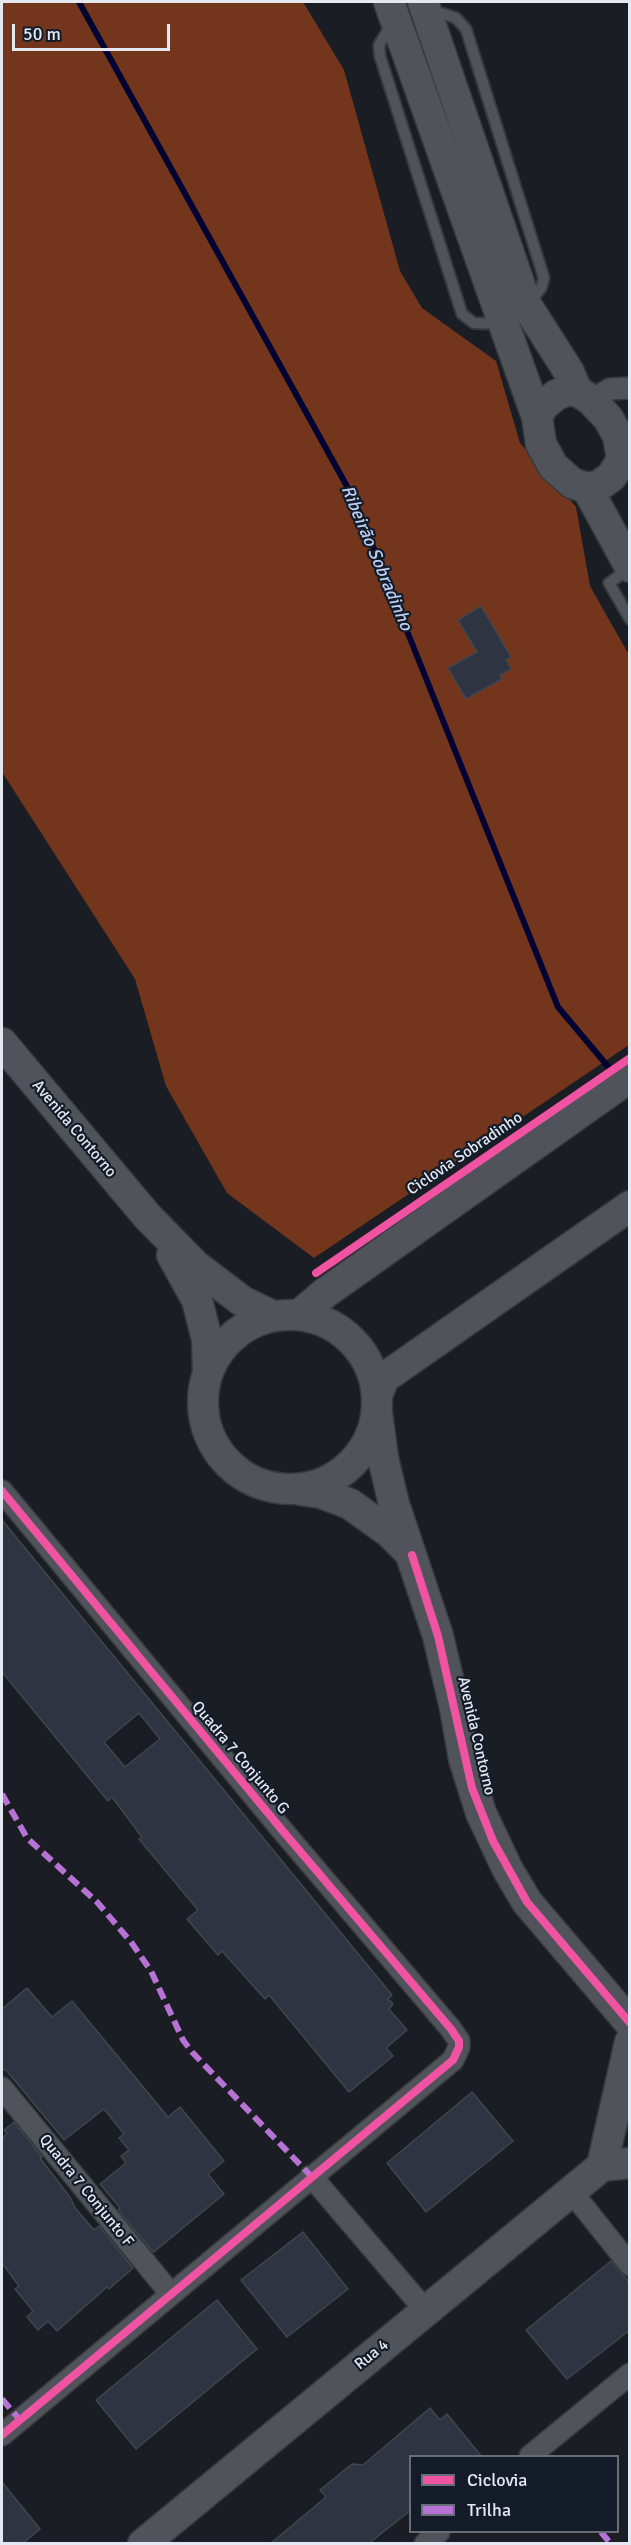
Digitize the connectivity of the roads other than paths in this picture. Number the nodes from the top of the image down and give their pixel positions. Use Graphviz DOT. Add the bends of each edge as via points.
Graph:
graph roads {
  1 [pos="425,5"];
  2 [pos="392,10"];
  3 [pos="630,388"];
  4 [pos="584,396"];
  5 [pos="537,417"];
  6 [pos="625,451"];
  7 [pos="587,488"];
  8 [pos="630,568"];
  9 [pos="630,619"];
  10 [pos="2,1043"];
  11 [pos="630,1077"];
  12 [pos="630,1206"];
  13 [pos="147,1216"];
  14 [pos="286,1315"];
  15 [pos="208,1371"];
  16 [pos="378,1403"];
  17 [pos="298,1490"];
  18 [pos="2,1491"];
  19 [pos="412,1555"];
  20 [pos="630,2023"];
  21 [pos="630,2042"];
  22 [pos="2,2088"];
  23 [pos="616,2165"];
  24 [pos="311,2176"];
  25 [pos="571,2191"];
  26 [pos="630,2265"];
  27 [pos="171,2294"];
  28 [pos="426,2311"];
  29 [pos="630,2374"];
  30 [pos="2,2435"];
  31 [pos="532,2455"];
  32 [pos="438,2533"];
  33 [pos="143,2544"];
  34 [pos="425,2544"];
  1 -- 4 [label="main road" via="527,306"];
  2 -- 5 [label="main road"];
  3 -- 4 [label="street"];
  4 -- 5 [label="main road" via="566,391 556,395"];
  4 -- 6 [label="main road" via="608,418"];
  5 -- 7 [label="main road" via="541,444 553,466 572,483"];
  6 -- 7 [label="main road" via="612,476"];
  7 -- 8 [label="main road"];
  8 -- 9 [label="lane" via="609,583"];
  10 -- 13 [label="main road, Avenida Contorno"];
  11 -- 14 [label="main road" via="326,1293"];
  12 -- 16 [label="main road" via="384,1378"];
  13 -- 14 [label="main road, Avenida Contorno" via="221,1287 242,1301"];
  13 -- 15 [label="main road, Avenida Contorno" via="197,1300 207,1339"];
  14 -- 15 [label="main road" via="246,1327 223,1345"];
  14 -- 16 [label="main road" via="322,1320 355,1343 372,1370"];
  15 -- 17 [label="main road" via="202,1400 206,1429 220,1456 241,1476 268,1488"];
  16 -- 17 [label="main road" via="369,1441 351,1465 327,1482"];
  16 -- 19 [label="main road, Avenida Contorno" via="389,1485"];
  17 -- 19 [label="main road, Avenida Contorno" via="321,1493 350,1504"];
  18 -- 24 [label="street, Quadra 7 Conjunto G" via="459,2042 453,2060"];
  19 -- 20 [label="main road, Avenida Contorno" via="438,1636 472,1788 493,1840 527,1902"];
  21 -- 23 [label="main road, Rua 4"];
  22 -- 27 [label="street, Quadra 7 Conjunto F"];
  23 -- 25 [label="main road, Rua 4"];
  24 -- 27 [label="street"];
  24 -- 28 [label="street"];
  25 -- 26 [label="street"];
  25 -- 28 [label="main road, Rua 4"];
  27 -- 30 [label="street"];
  28 -- 33 [label="main road, Rua 4"];
  29 -- 31 [label="street"];
  32 -- 34 [label="street"];
}
